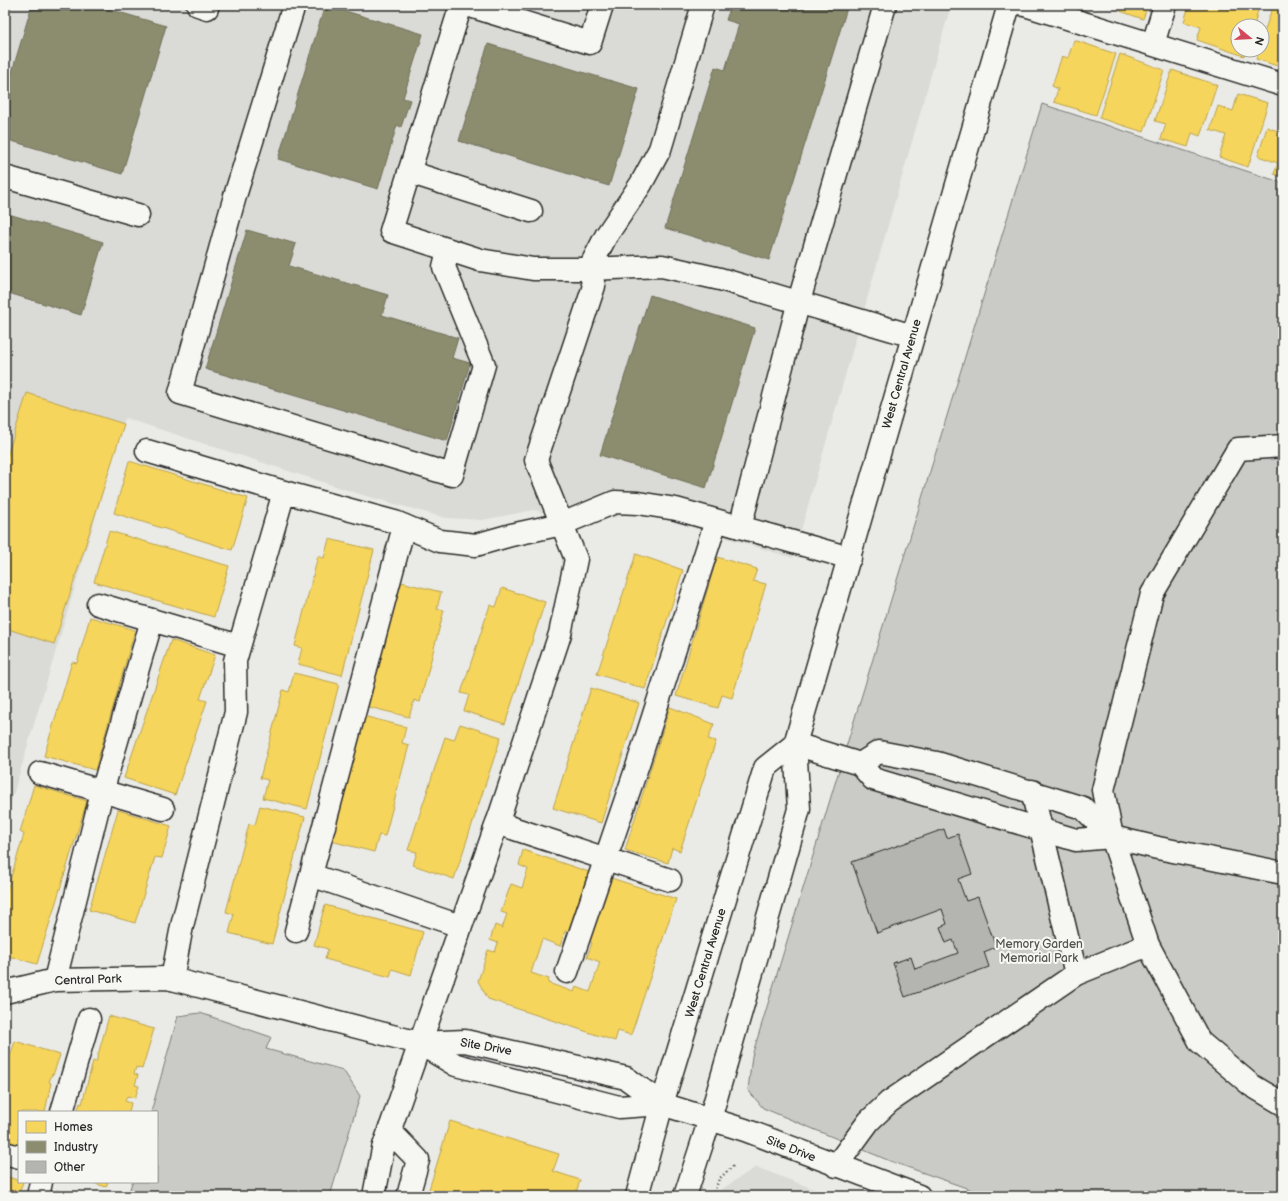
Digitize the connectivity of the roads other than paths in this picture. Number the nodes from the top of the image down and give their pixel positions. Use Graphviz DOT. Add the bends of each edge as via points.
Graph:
graph roads {
  1 [pos="294,5"];
  2 [pos="461,5"];
  3 [pos="468,5"];
  4 [pos="602,5"];
  5 [pos="703,5"];
  6 [pos="885,5"];
  7 [pos="1009,5"];
  8 [pos="1026,5"];
  9 [pos="1165,5"];
  10 [pos="1153,44"];
  11 [pos="1283,85"];
  12 [pos="409,172"];
  13 [pos="5,177"];
  14 [pos="532,211"];
  15 [pos="138,215"];
  16 [pos="448,250"];
  17 [pos="589,270"];
  18 [pos="798,301"];
  19 [pos="913,336"];
  20 [pos="1283,446"];
  21 [pos="147,451"];
  22 [pos="284,492"];
  23 [pos="716,521"];
  24 [pos="562,524"];
  25 [pos="404,526"];
  26 [pos="740,527"];
  27 [pos="850,558"];
  28 [pos="98,604"];
  29 [pos="152,620"];
  30 [pos="239,646"];
  31 [pos="795,744"];
  32 [pos="918,758"];
  33 [pos="860,764"];
  34 [pos="40,772"];
  35 [pos="908,789"];
  36 [pos="1032,791"];
  37 [pos="102,792"];
  38 [pos="162,809"];
  39 [pos="497,823"];
  40 [pos="1041,830"];
  41 [pos="1112,837"];
  42 [pos="605,859"];
  43 [pos="1283,873"];
  44 [pos="311,875"];
  45 [pos="670,880"];
  46 [pos="460,926"];
  47 [pos="296,931"];
  48 [pos="1148,945"];
  49 [pos="567,972"];
  50 [pos="1076,974"];
  51 [pos="172,979"];
  52 [pos="55,980"];
  53 [pos="5,992"];
  54 [pos="89,1019"];
  55 [pos="419,1043"];
  56 [pos="662,1104"];
  57 [pos="1283,1104"];
  58 [pos="62,1111"];
  59 [pos="710,1119"];
  60 [pos="389,1130"];
  61 [pos="5,1153"];
  62 [pos="18,1157"];
  63 [pos="836,1166"];
  64 [pos="41,1183"];
  65 [pos="38,1196"];
  66 [pos="374,1196"];
  67 [pos="408,1196"];
  68 [pos="636,1196"];
  69 [pos="685,1196"];
  70 [pos="919,1196"];
  1 -- 16 [label="main road" via="235,196 180,393 452,475 484,365 444,267"];
  2 -- 12 [label="main road"];
  3 -- 4 [label="main road" via="590,43"];
  5 -- 17 [label="main road" via="660,149 641,184 606,236"];
  6 -- 18 [label="main road"];
  7 -- 19 [label="main road, West Central Avenue"];
  8 -- 10 [label="main road"];
  9 -- 10 [label="main road"];
  10 -- 11 [label="main road"];
  12 -- 14 [label="main road"];
  12 -- 16 [label="main road" via="392,231"];
  13 -- 15 [label="main road"];
  16 -- 17 [label="main road" via="480,260 533,269"];
  17 -- 18 [label="main road" via="662,266 720,278"];
  17 -- 24 [label="main road" via="594,286 536,460"];
  18 -- 19 [label="main road"];
  18 -- 26 [label="main road"];
  19 -- 27 [label="main road, West Central Avenue"];
  20 -- 41 [label="main road" via="1238,449 1152,594 1103,790"];
  21 -- 22 [label="main road"];
  22 -- 25 [label="main road"];
  22 -- 30 [label="main road"];
  23 -- 24 [label="main road" via="676,510 615,502"];
  23 -- 26 [label="main road"];
  23 -- 42 [label="main road" via="682,631"];
  24 -- 25 [label="main road" via="476,545 440,541"];
  24 -- 39 [label="main road" via="576,559 560,634"];
  25 -- 44 [label="main road"];
  26 -- 27 [label="main road"];
  27 -- 31 [label="main road, West Central Avenue"];
  28 -- 29 [label="main road"];
  29 -- 30 [label="main road"];
  29 -- 37 [label="main road"];
  30 -- 51 [label="main road" via="235,661 236,712 182,926"];
  31 -- 33 [label="main road"];
  31 -- 56 [label="main road, West Central Avenue" via="765,768"];
  31 -- 59 [label="main road, West Central Avenue" via="799,809"];
  32 -- 33 [label="main road" via="879,752"];
  32 -- 35 [label="main road"];
  32 -- 36 [label="main road"];
  33 -- 35 [label="main road" via="873,779"];
  34 -- 37 [label="main road"];
  35 -- 40 [label="main road"];
  36 -- 40 [label="main road"];
  36 -- 41 [label="main road" via="1083,808"];
  37 -- 38 [label="main road"];
  37 -- 52 [label="main road"];
  39 -- 42 [label="main road"];
  39 -- 46 [label="main road"];
  40 -- 41 [label="main road" via="1076,840"];
  40 -- 50 [label="main road"];
  41 -- 43 [label="main road"];
  41 -- 48 [label="main road"];
  42 -- 45 [label="main road"];
  42 -- 49 [label="main road"];
  44 -- 46 [label="main road"];
  44 -- 47 [label="main road"];
  46 -- 55 [label="main road"];
  48 -- 50 [label="main road"];
  48 -- 57 [label="main road" via="1200,1042 1251,1085"];
  50 -- 63 [label="main road" via="889,1102 869,1121"];
  51 -- 52 [label="main road, Central Park"];
  51 -- 55 [label="main road, Site Drive"];
  52 -- 53 [label="main road, Central Park"];
  54 -- 58 [label="main road"];
  55 -- 56 [label="main road, Site Drive" via="456,1065 619,1107"];
  55 -- 56 [label="main road, Site Drive" via="465,1041 626,1078"];
  55 -- 60 [label="main road"];
  56 -- 59 [label="main road, Site Drive"];
  56 -- 68 [label="main road, West Central Avenue"];
  59 -- 63 [label="main road, Site Drive"];
  59 -- 69 [label="main road, West Central Avenue"];
  60 -- 66 [label="main road"];
  60 -- 67 [label="main road" via="418,1160"];
  61 -- 62 [label="main road"];
  63 -- 70 [label="main road, Site Drive"];
  64 -- 65 [label="main road"];
}
